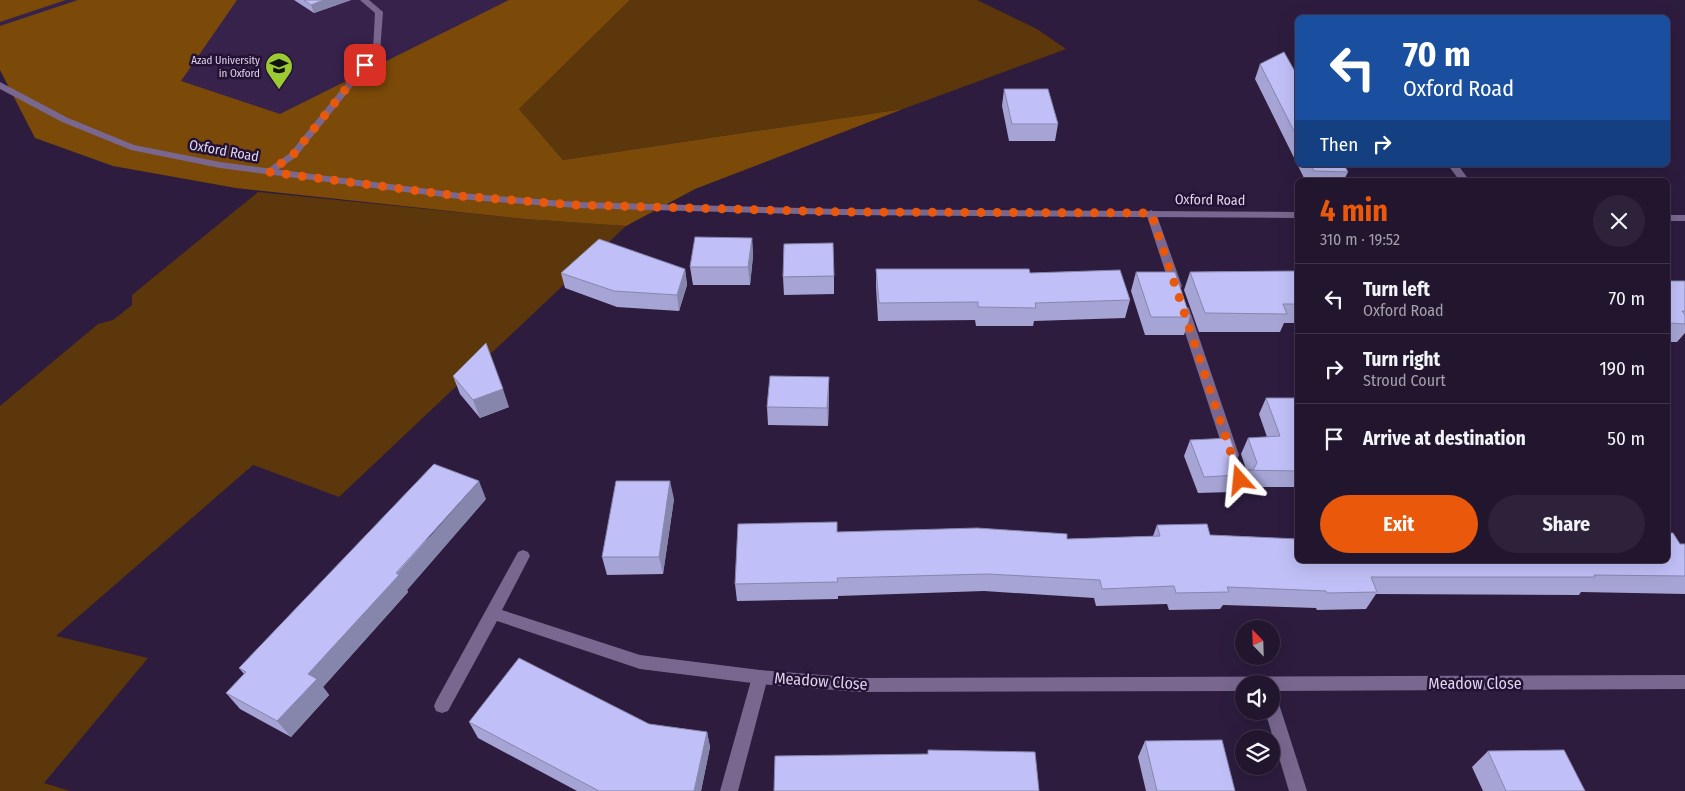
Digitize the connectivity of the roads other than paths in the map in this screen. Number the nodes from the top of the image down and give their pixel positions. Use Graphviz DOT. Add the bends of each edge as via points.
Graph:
graph roads {
  1 [pos="364,0"];
  2 [pos="0,85"];
  3 [pos="1454,167"];
  4 [pos="269,172"];
  5 [pos="1462,178"];
  6 [pos="1151,213"];
  7 [pos="1295,215"];
  8 [pos="1670,218"];
  9 [pos="1685,218"];
  10 [pos="1238,471"];
  11 [pos="523,556"];
  12 [pos="492,613"];
  13 [pos="760,677"];
  14 [pos="1685,682"];
  15 [pos="1235,684"];
  16 [pos="1280,684"];
  17 [pos="442,706"];
  18 [pos="1276,720"];
  19 [pos="729,791"];
  20 [pos="1298,791"];
  1 -- 4 [label="main road" via="379,12 377,50 293,155"];
  2 -- 4 [label="main road, Oxford Road" via="65,120 130,147"];
  3 -- 5 [label="main road"];
  4 -- 6 [label="main road, Oxford Road" via="459,196 576,205 841,212"];
  6 -- 7 [label="main road, Oxford Road"];
  6 -- 10 [label="main road"];
  8 -- 9 [label="main road"];
  11 -- 12 [label="main road"];
  12 -- 13 [label="main road, Meadow Close" via="640,662"];
  12 -- 17 [label="main road"];
  13 -- 15 [label="main road, Meadow Close" via="860,685"];
  13 -- 19 [label="main road"];
  14 -- 16 [label="main road, Meadow Close"];
  18 -- 20 [label="main road"];
}
